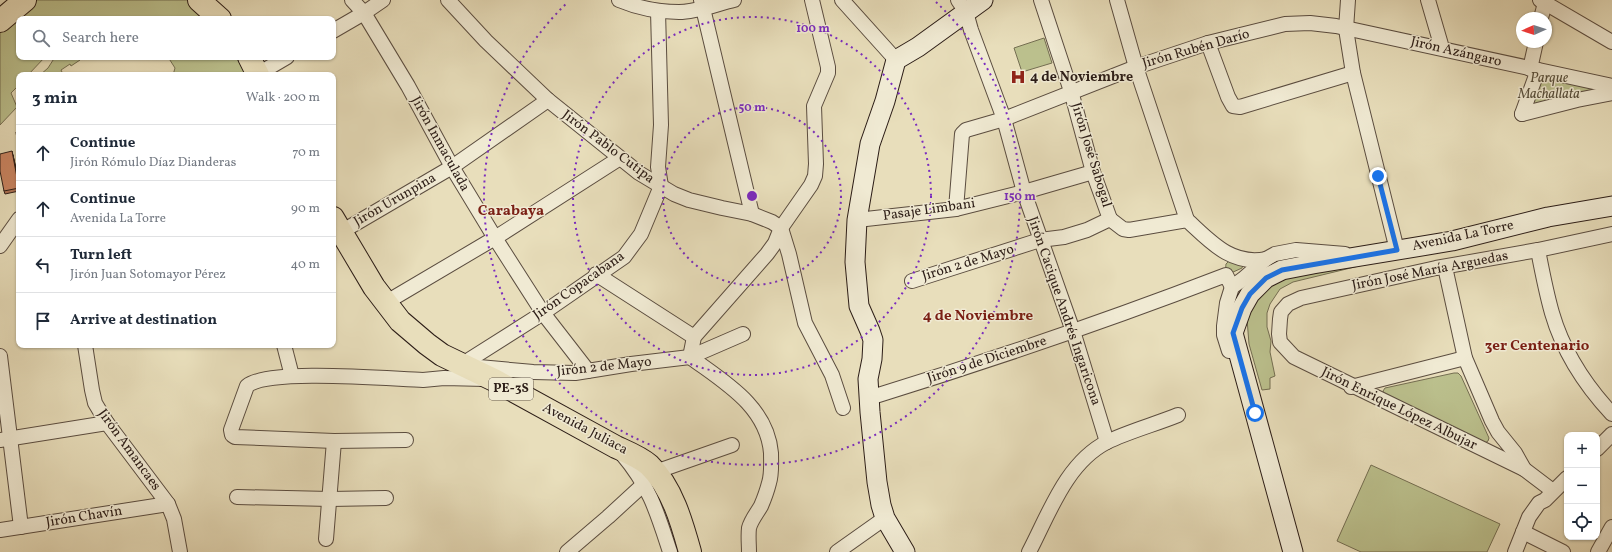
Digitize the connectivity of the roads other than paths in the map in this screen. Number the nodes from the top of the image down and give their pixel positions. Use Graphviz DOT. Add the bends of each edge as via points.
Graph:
graph roads {
  1 [pos="25,0"];
  2 [pos="199,0"];
  3 [pos="352,0"];
  4 [pos="383,0"];
  5 [pos="448,0"];
  6 [pos="619,0"];
  7 [pos="734,0"];
  8 [pos="812,0"];
  9 [pos="842,0"];
  10 [pos="983,0"];
  11 [pos="1041,0"];
  12 [pos="1117,0"];
  13 [pos="1348,0"];
  14 [pos="1428,0"];
  15 [pos="1542,1"];
  16 [pos="701,4"];
  17 [pos="962,6"];
  18 [pos="658,11"];
  19 [pos="1541,12"];
  20 [pos="364,13"];
  21 [pos="217,16"];
  22 [pos="0,21"];
  23 [pos="336,29"];
  24 [pos="1346,29"];
  25 [pos="1612,42"];
  26 [pos="1208,43"];
  27 [pos="1442,48"];
  28 [pos="1536,48"];
  29 [pos="279,60"];
  30 [pos="896,60"];
  31 [pos="1136,67"];
  32 [pos="255,69"];
  33 [pos="1534,70"];
  34 [pos="1353,73"];
  35 [pos="1612,86"];
  36 [pos="1071,91"];
  37 [pos="1612,93"];
  38 [pos="548,100"];
  39 [pos="1004,119"];
  40 [pos="620,158"];
  41 [pos="452,167"];
  42 [pos="1093,172"];
  43 [pos="661,186"];
  44 [pos="1024,192"];
  45 [pos="1612,206"];
  46 [pos="956,209"];
  47 [pos="752,214"];
  48 [pos="1110,219"];
  49 [pos="856,220"];
  50 [pos="1187,220"];
  51 [pos="16,223"];
  52 [pos="337,225"];
  53 [pos="781,228"];
  54 [pos="1612,234"];
  55 [pos="495,238"];
  56 [pos="1040,240"];
  57 [pos="0,246"];
  58 [pos="1397,250"];
  59 [pos="1538,250"];
  60 [pos="1222,251"];
  61 [pos="1367,256"];
  62 [pos="1266,259"];
  63 [pos="1445,267"];
  64 [pos="596,274"];
  65 [pos="912,280"];
  66 [pos="1229,281"];
  67 [pos="385,303"];
  68 [pos="543,313"];
  69 [pos="1073,331"];
  70 [pos="743,334"];
  71 [pos="694,337"];
  72 [pos="1280,342"];
  73 [pos="85,348"];
  74 [pos="285,348"];
  75 [pos="0,356"];
  76 [pos="690,357"];
  77 [pos="1465,358"];
  78 [pos="461,365"];
  79 [pos="588,371"];
  80 [pos="292,376"];
  81 [pos="494,380"];
  82 [pos="1351,387"];
  83 [pos="1249,391"];
  84 [pos="869,398"];
  85 [pos="843,408"];
  86 [pos="1612,414"];
  87 [pos="1178,415"];
  88 [pos="107,423"];
  89 [pos="1612,434"];
  90 [pos="5,435"];
  91 [pos="406,440"];
  92 [pos="334,441"];
  93 [pos="1107,442"];
  94 [pos="732,445"];
  95 [pos="1600,446"];
  96 [pos="1524,469"];
  97 [pos="649,478"];
  98 [pos="1564,481"];
  99 [pos="1553,492"];
  100 [pos="237,497"];
  101 [pos="386,498"];
  102 [pos="330,499"];
  103 [pos="168,504"];
  104 [pos="885,518"];
  105 [pos="21,527"];
  106 [pos="1612,527"];
  107 [pos="0,530"];
  108 [pos="1522,532"];
  109 [pos="326,539"];
  110 [pos="180,552"];
  111 [pos="567,552"];
  112 [pos="670,552"];
  113 [pos="690,552"];
  114 [pos="749,552"];
  115 [pos="837,552"];
  116 [pos="905,552"];
  117 [pos="1029,552"];
  118 [pos="1293,552"];
  119 [pos="1515,552"];
  120 [pos="1563,552"];
  121 [pos="1598,552"];
  1 -- 22 [label="highway"];
  2 -- 21 [label="highway"];
  3 -- 20 [label="street, Jirón Inmaculada"];
  4 -- 20 [label="street"];
  5 -- 38 [label="street, Jirón Pablo Cutipa" via="486,41"];
  6 -- 18 [label="street"];
  7 -- 16 [label="street"];
  8 -- 53 [label="street" via="828,67 828,73 814,106 815,176"];
  9 -- 30 [label="street"];
  10 -- 17 [label="main road"];
  11 -- 36 [label="street, Jirón José Sabogal"];
  12 -- 31 [label="street"];
  13 -- 24 [label="street"];
  14 -- 27 [label="street"];
  15 -- 19 [label="street"];
  15 -- 25 [label="street"];
  16 -- 18 [label="street" via="681,12"];
  16 -- 47 [label="street"];
  17 -- 30 [label="main road" via="918,47"];
  17 -- 39 [label="street, Jirón Cacique Andrés Ingaricona"];
  18 -- 43 [label="street" via="661,125 658,167"];
  20 -- 23 [label="street"];
  20 -- 41 [label="street, Jirón Inmaculada"];
  24 -- 26 [label="street, Jirón Rubén Darío" via="1326,24 1285,24"];
  24 -- 27 [label="street, Jirón Azángaro"];
  24 -- 34 [label="street"];
  26 -- 31 [label="street, Jirón Rubén Darío"];
  26 -- 34 [label="street" via="1233,106 1240,107"];
  27 -- 33 [label="street, Jirón Azángaro"];
  28 -- 33 [label="street"];
  29 -- 32 [label="street"];
  30 -- 49 [label="main road" via="870,144"];
  31 -- 36 [label="street, Jirón Rubén Darío"];
  31 -- 50 [label="street"];
  33 -- 35 [label="street, Jirón Azángaro"];
  33 -- 37 [label="street" via="1522,114"];
  34 -- 58 [label="street"];
  36 -- 39 [label="street, Jirón Rubén Darío"];
  36 -- 42 [label="street, Jirón José Sabogal"];
  38 -- 40 [label="street, Jirón Pablo Cutipa"];
  38 -- 41 [label="street, Jirón Urunpina"];
  39 -- 44 [label="street, Jirón Cacique Andrés Ingaricona"];
  39 -- 46 [label="street, Jirón Rubén Darío" via="966,130 962,134"];
  40 -- 43 [label="street, Jirón Pablo Cutipa"];
  40 -- 55 [label="street"];
  41 -- 52 [label="street, Jirón Urunpina"];
  41 -- 55 [label="street, Jirón Inmaculada"];
  42 -- 44 [label="street, Pasaje Limbani"];
  42 -- 48 [label="street, Jirón José Sabogal"];
  43 -- 47 [label="street, Jirón Pablo Cutipa" via="689,200"];
  43 -- 64 [label="street, Jirón Copacabana" via="641,234 632,247 624,257"];
  44 -- 46 [label="street, Pasaje Limbani"];
  44 -- 56 [label="street, Jirón Cacique Andrés Ingaricona"];
  45 -- 58 [label="main road, Avenida La Torre" via="1548,217 1452,241"];
  46 -- 49 [label="street, Pasaje Limbani"];
  47 -- 53 [label="street, Jirón Pablo Cutipa"];
  48 -- 50 [label="street" via="1129,230"];
  48 -- 56 [label="street, Jirón 2 de Mayo" via="1064,237"];
  49 -- 84 [label="main road" via="857,299 873,340 868,378"];
  50 -- 60 [label="street"];
  51 -- 57 [label="street"];
  52 -- 67 [label="highway, Avenida Juliaca / PE-3S"];
  53 -- 71 [label="street" via="767,254"];
  53 -- 85 [label="street" via="805,323 832,375"];
  54 -- 59 [label="street, Jirón José María Arguedas"];
  55 -- 67 [label="street"];
  55 -- 68 [label="street, Jirón Inmaculada"];
  56 -- 65 [label="street, Jirón 2 de Mayo"];
  56 -- 69 [label="street, Jirón Cacique Andrés Ingaricona"];
  58 -- 61 [label="main road, Avenida La Torre"];
  59 -- 63 [label="street, Jirón José María Arguedas"];
  59 -- 86 [label="street" via="1559,333 1583,380"];
  60 -- 62 [label="street" via="1246,260"];
  60 -- 66 [label="street"];
  61 -- 62 [label="street" via="1296,250 1275,254"];
  61 -- 83 [label="main road, Avenida La Torre" via="1282,270 1266,278 1250,294 1233,333"];
  62 -- 66 [label="street, Jirón 9 de Diciembre" via="1243,280"];
  63 -- 72 [label="street, Jirón José María Arguedas" via="1294,300 1281,312"];
  63 -- 77 [label="street"];
  64 -- 68 [label="street, Jirón Copacabana"];
  64 -- 71 [label="street"];
  66 -- 69 [label="street, Jirón 9 de Diciembre"];
  66 -- 83 [label="street" via="1224,335"];
  67 -- 78 [label="highway, Avenida Juliaca / PE-3S" via="418,337"];
  68 -- 78 [label="street, Jirón Copacabana"];
  68 -- 79 [label="street, Jirón Inmaculada"];
  69 -- 84 [label="street, Jirón 9 de Diciembre"];
  69 -- 93 [label="street, Jirón Cacique Andrés Ingaricona"];
  70 -- 76 [label="street, Jirón 2 de Mayo"];
  71 -- 76 [label="street"];
  72 -- 82 [label="street, Jirón Enrique López Albujar" via="1294,357"];
  73 -- 88 [label="street, Jirón Amancaes" via="93,398"];
  74 -- 80 [label="street"];
  75 -- 90 [label="street"];
  76 -- 79 [label="street, Jirón 2 de Mayo"];
  76 -- 114 [label="street" via="752,406 767,434 772,467 770,481 750,527"];
  77 -- 82 [label="street"];
  77 -- 96 [label="street" via="1492,421"];
  78 -- 79 [label="street, Jirón 2 de Mayo" via="533,372"];
  78 -- 81 [label="highway, Avenida Juliaca / PE-3S"];
  80 -- 81 [label="street"];
  80 -- 92 [label="street" via="259,380 247,386 231,430 232,435"];
  81 -- 97 [label="highway, Avenida Juliaca / PE-3S" via="637,457 649,465"];
  82 -- 96 [label="street, Jirón Enrique López Albujar"];
  83 -- 118 [label="main road, Avenida La Torre"];
  84 -- 104 [label="main road" via="877,482"];
  87 -- 93 [label="street"];
  88 -- 90 [label="street"];
  88 -- 103 [label="street, Jirón Amancaes"];
  89 -- 95 [label="street"];
  90 -- 105 [label="street"];
  91 -- 92 [label="street"];
  92 -- 102 [label="street"];
  93 -- 117 [label="street" via="1088,454 1070,475"];
  94 -- 97 [label="street"];
  96 -- 99 [label="street"];
  97 -- 111 [label="street" via="604,522"];
  97 -- 112 [label="street"];
  97 -- 113 [label="highway, Avenida Juliaca / PE-3S" via="673,498"];
  98 -- 99 [label="street"];
  99 -- 108 [label="street" via="1539,503"];
  100 -- 102 [label="street"];
  101 -- 102 [label="street"];
  102 -- 109 [label="street"];
  103 -- 105 [label="street, Jirón Chavín"];
  103 -- 110 [label="street, Jirón Amancaes" via="174,519"];
  104 -- 115 [label="street"];
  104 -- 116 [label="main road"];
  105 -- 107 [label="street, Jirón Chavín"];
  106 -- 121 [label="street"];
  108 -- 119 [label="street"];
  108 -- 120 [label="street"];
}
